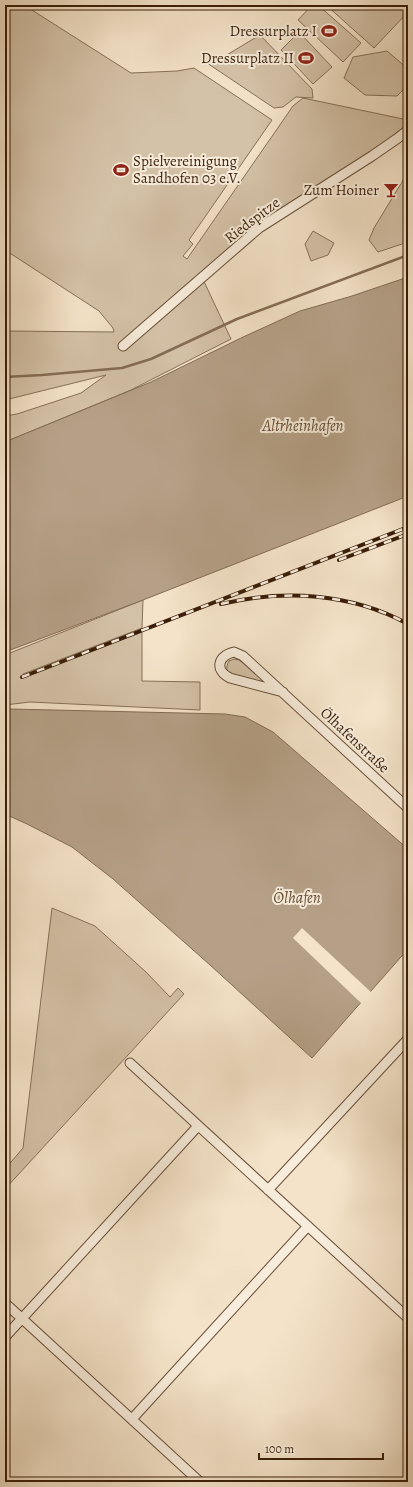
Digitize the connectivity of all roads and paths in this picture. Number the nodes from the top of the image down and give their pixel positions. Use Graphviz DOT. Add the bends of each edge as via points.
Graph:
graph roads {
  1 [pos="408,130"];
  2 [pos="123,346"];
  3 [pos="283,692"];
  4 [pos="407,805"];
  5 [pos="408,1039"];
  6 [pos="130,1063"];
  7 [pos="198,1126"];
  8 [pos="268,1190"];
  9 [pos="308,1226"];
  10 [pos="5,1303"];
  11 [pos="22,1318"];
  12 [pos="408,1318"];
  13 [pos="5,1337"];
  14 [pos="132,1419"];
  15 [pos="200,1482"];
  1 -- 2 [label="street, Riedspitze" via="259,228"];
  3 -- 3 [label="street, Ölhafenstraße" via="243,656 234,652 221,659 220,667 223,674 230,678"];
  3 -- 4 [label="street, Ölhafenstraße"];
  5 -- 8 [label="street"];
  6 -- 7 [label="street"];
  7 -- 8 [label="street"];
  7 -- 11 [label="street"];
  8 -- 9 [label="street"];
  9 -- 12 [label="street"];
  9 -- 14 [label="street"];
  10 -- 11 [label="street"];
  11 -- 13 [label="street"];
  11 -- 14 [label="street"];
  14 -- 15 [label="street"];
}
